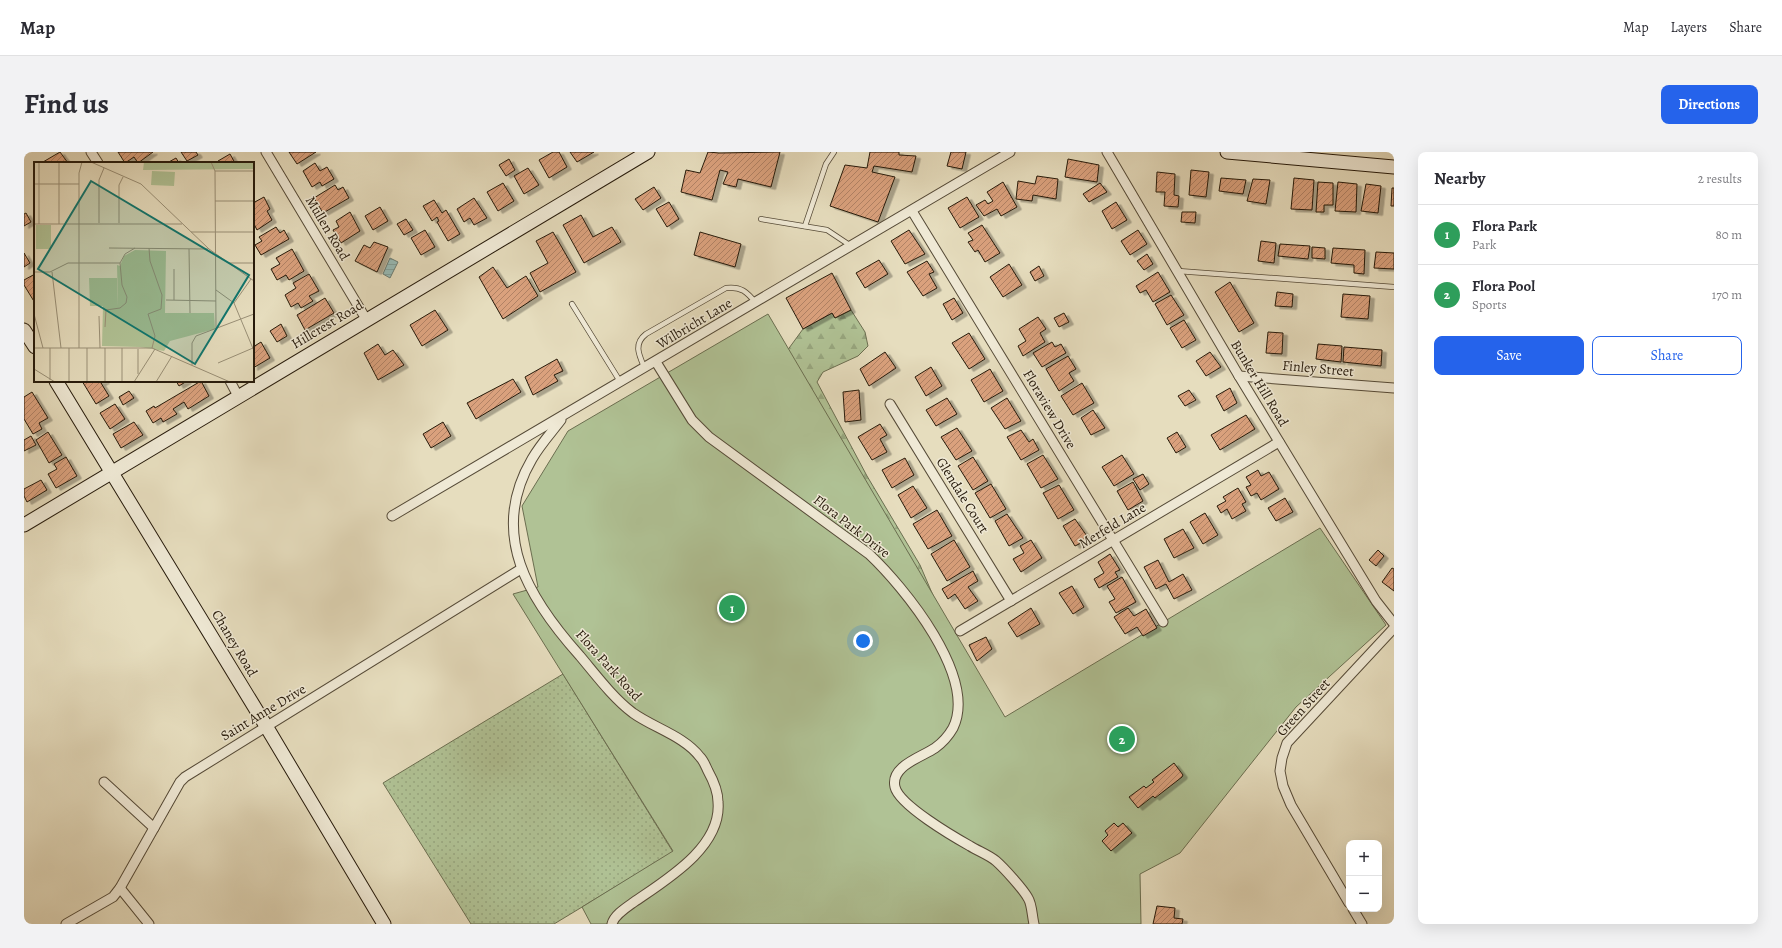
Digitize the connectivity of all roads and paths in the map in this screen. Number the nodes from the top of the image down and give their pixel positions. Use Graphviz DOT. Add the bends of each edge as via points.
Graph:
graph roads {
  1 [pos="91,152"];
  2 [pos="266,152"];
  3 [pos="648,152"];
  4 [pos="834,152"];
  5 [pos="1010,152"];
  6 [pos="1107,152"];
  7 [pos="1227,152"];
  8 [pos="97,162"];
  9 [pos="1394,167"];
  10 [pos="912,211"];
  11 [pos="761,219"];
  12 [pos="805,226"];
  13 [pos="851,246"];
  14 [pos="1178,271"];
  15 [pos="1394,287"];
  16 [pos="756,303"];
  17 [pos="572,304"];
  18 [pos="366,319"];
  19 [pos="24,330"];
  20 [pos="34,345"];
  21 [pos="656,362"];
  22 [pos="645,368"];
  23 [pos="1239,376"];
  24 [pos="57,382"];
  25 [pos="231,382"];
  26 [pos="621,383"];
  27 [pos="1394,388"];
  28 [pos="238,396"];
  29 [pos="890,404"];
  30 [pos="566,415"];
  31 [pos="1279,442"];
  32 [pos="112,472"];
  33 [pos="392,516"];
  34 [pos="24,525"];
  35 [pos="1113,540"];
  36 [pos="521,569"];
  37 [pos="1011,601"];
  38 [pos="1163,622"];
  39 [pos="1394,624"];
  40 [pos="1394,628"];
  41 [pos="960,631"];
  42 [pos="266,726"];
  43 [pos="104,782"];
  44 [pos="154,828"];
  45 [pos="120,888"];
  46 [pos="1346,897"];
  47 [pos="1355,912"];
  48 [pos="66,924"];
  49 [pos="149,924"];
  50 [pos="384,924"];
  51 [pos="612,924"];
  52 [pos="1034,924"];
  53 [pos="1362,924"];
  1 -- 8 [label="street"];
  2 -- 18 [label="street, Mullen Road"];
  3 -- 18 [label="street, Hillcrest Road"];
  4 -- 12 [label="lane" via="826,164"];
  5 -- 10 [label="street, Wilbricht Lane"];
  6 -- 14 [label="street, Bunker Hill Road"];
  7 -- 9 [label="street"];
  10 -- 13 [label="street, Wilbricht Lane"];
  10 -- 35 [label="street, Floraview Drive"];
  11 -- 12 [label="lane"];
  12 -- 13 [label="lane" via="827,230"];
  13 -- 16 [label="street, Wilbricht Lane"];
  14 -- 15 [label="lane"];
  14 -- 23 [label="street, Bunker Hill Road"];
  16 -- 21 [label="street, Wilbricht Lane"];
  16 -- 22 [label="lane" via="747,291 735,287 726,288 646,334 637,344"];
  17 -- 26 [label="lane"];
  18 -- 28 [label="street, Hillcrest Road"];
  19 -- 20 [label="street"];
  21 -- 22 [label="street, Wilbricht Lane"];
  21 -- 52 [label="street, Flora Park Drive" via="692,420 709,437 869,554 886,570 916,608 950,668 958,705 953,728 945,739 936,748 903,767 896,776 897,793 949,834 995,860 1028,898"];
  22 -- 26 [label="street, Wilbricht Lane"];
  23 -- 27 [label="street, Finley Street"];
  23 -- 31 [label="street, Bunker Hill Road"];
  24 -- 32 [label="street, Chaney Road"];
  25 -- 28 [label="street"];
  26 -- 30 [label="street, Wilbricht Lane"];
  28 -- 32 [label="street, Hillcrest Road"];
  29 -- 37 [label="street, Glendale Court"];
  30 -- 33 [label="street, Wilbricht Lane"];
  30 -- 36 [label="street, Flora Park Road" via="541,444 519,489 514,511 514,540"];
  31 -- 35 [label="street, Merfeld Lane"];
  31 -- 39 [label="street, Bunker Hill Road" via="1376,601"];
  32 -- 34 [label="street, Hillcrest Road"];
  32 -- 42 [label="street, Chaney Road"];
  35 -- 37 [label="street, Merfeld Lane"];
  35 -- 38 [label="street, Floraview Drive"];
  36 -- 42 [label="street, Saint Anne Drive"];
  36 -- 51 [label="street, Flora Park Road" via="561,634 600,679 632,712 682,741 700,757 713,780 718,802 715,824 706,841 684,866 625,908"];
  37 -- 41 [label="street, Merfeld Lane"];
  40 -- 46 [label="street, Green Street" via="1287,743 1282,758 1280,771 1291,805"];
  42 -- 44 [label="street, Saint Anne Drive" via="185,777"];
  42 -- 50 [label="street, Chaney Road"];
  43 -- 44 [label="street"];
  44 -- 45 [label="street, Saint Anne Drive"];
  45 -- 48 [label="street, Saint Anne Drive" via="113,897"];
  45 -- 49 [label="street"];
  47 -- 53 [label="street"];
}
